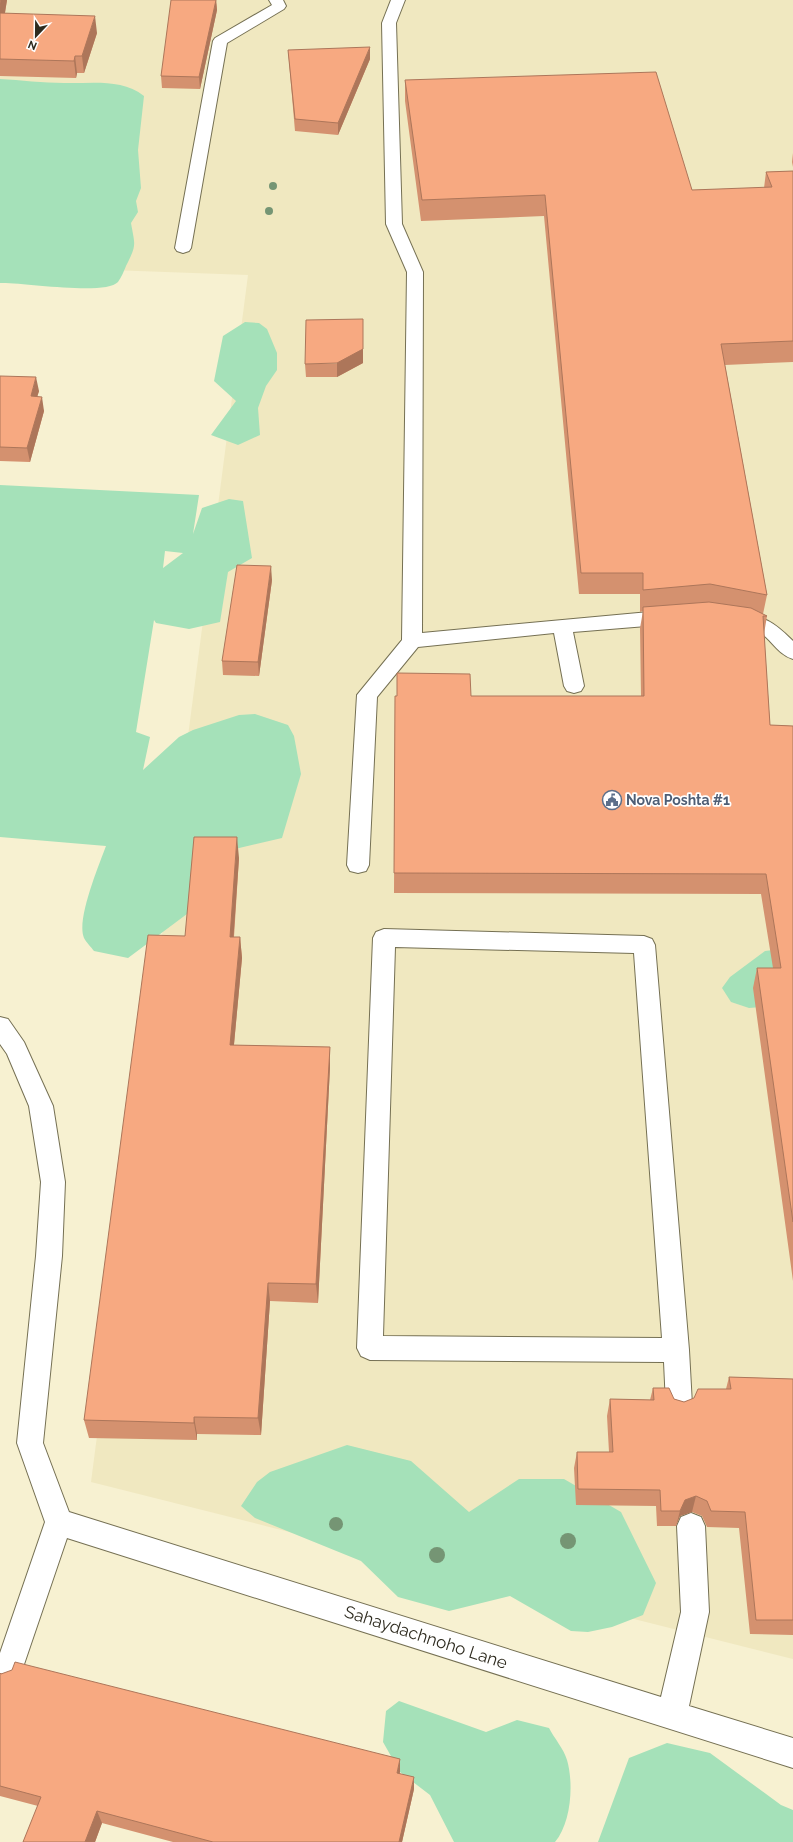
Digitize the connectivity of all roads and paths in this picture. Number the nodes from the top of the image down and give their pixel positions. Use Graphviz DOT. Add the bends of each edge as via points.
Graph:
graph roads {
  1 [pos="276,0"];
  2 [pos="398,0"];
  3 [pos="183,248"];
  4 [pos="690,615"];
  5 [pos="721,616"];
  6 [pos="562,626"];
  7 [pos="412,641"];
  8 [pos="793,652"];
  9 [pos="574,686"];
  10 [pos="358,865"];
  11 [pos="0,1026"];
  12 [pos="676,1350"];
  13 [pos="679,1405"];
  14 [pos="59,1522"];
  15 [pos="691,1526"];
  16 [pos="8,1672"];
  17 [pos="672,1715"];
  18 [pos="793,1754"];
  1 -- 3 [label="street" via="279,6 220,41"];
  2 -- 7 [label="street" via="389,23 394,224 415,272"];
  4 -- 6 [label="street"];
  5 -- 8 [label="street" via="752,621 769,629"];
  6 -- 7 [label="street"];
  6 -- 9 [label="street"];
  7 -- 10 [label="street" via="367,695"];
  11 -- 14 [label="street" via="16,1049 41,1106 53,1182 49,1256 30,1443"];
  12 -- 12 [label="street" via="644,945 384,938 370,1348"];
  12 -- 13 [label="street"];
  14 -- 16 [label="street"];
  14 -- 17 [label="street, Sahaydachnoho Lane"];
  15 -- 17 [label="street" via="696,1612"];
  17 -- 18 [label="street, Sahaydachnoho Lane"];
}
